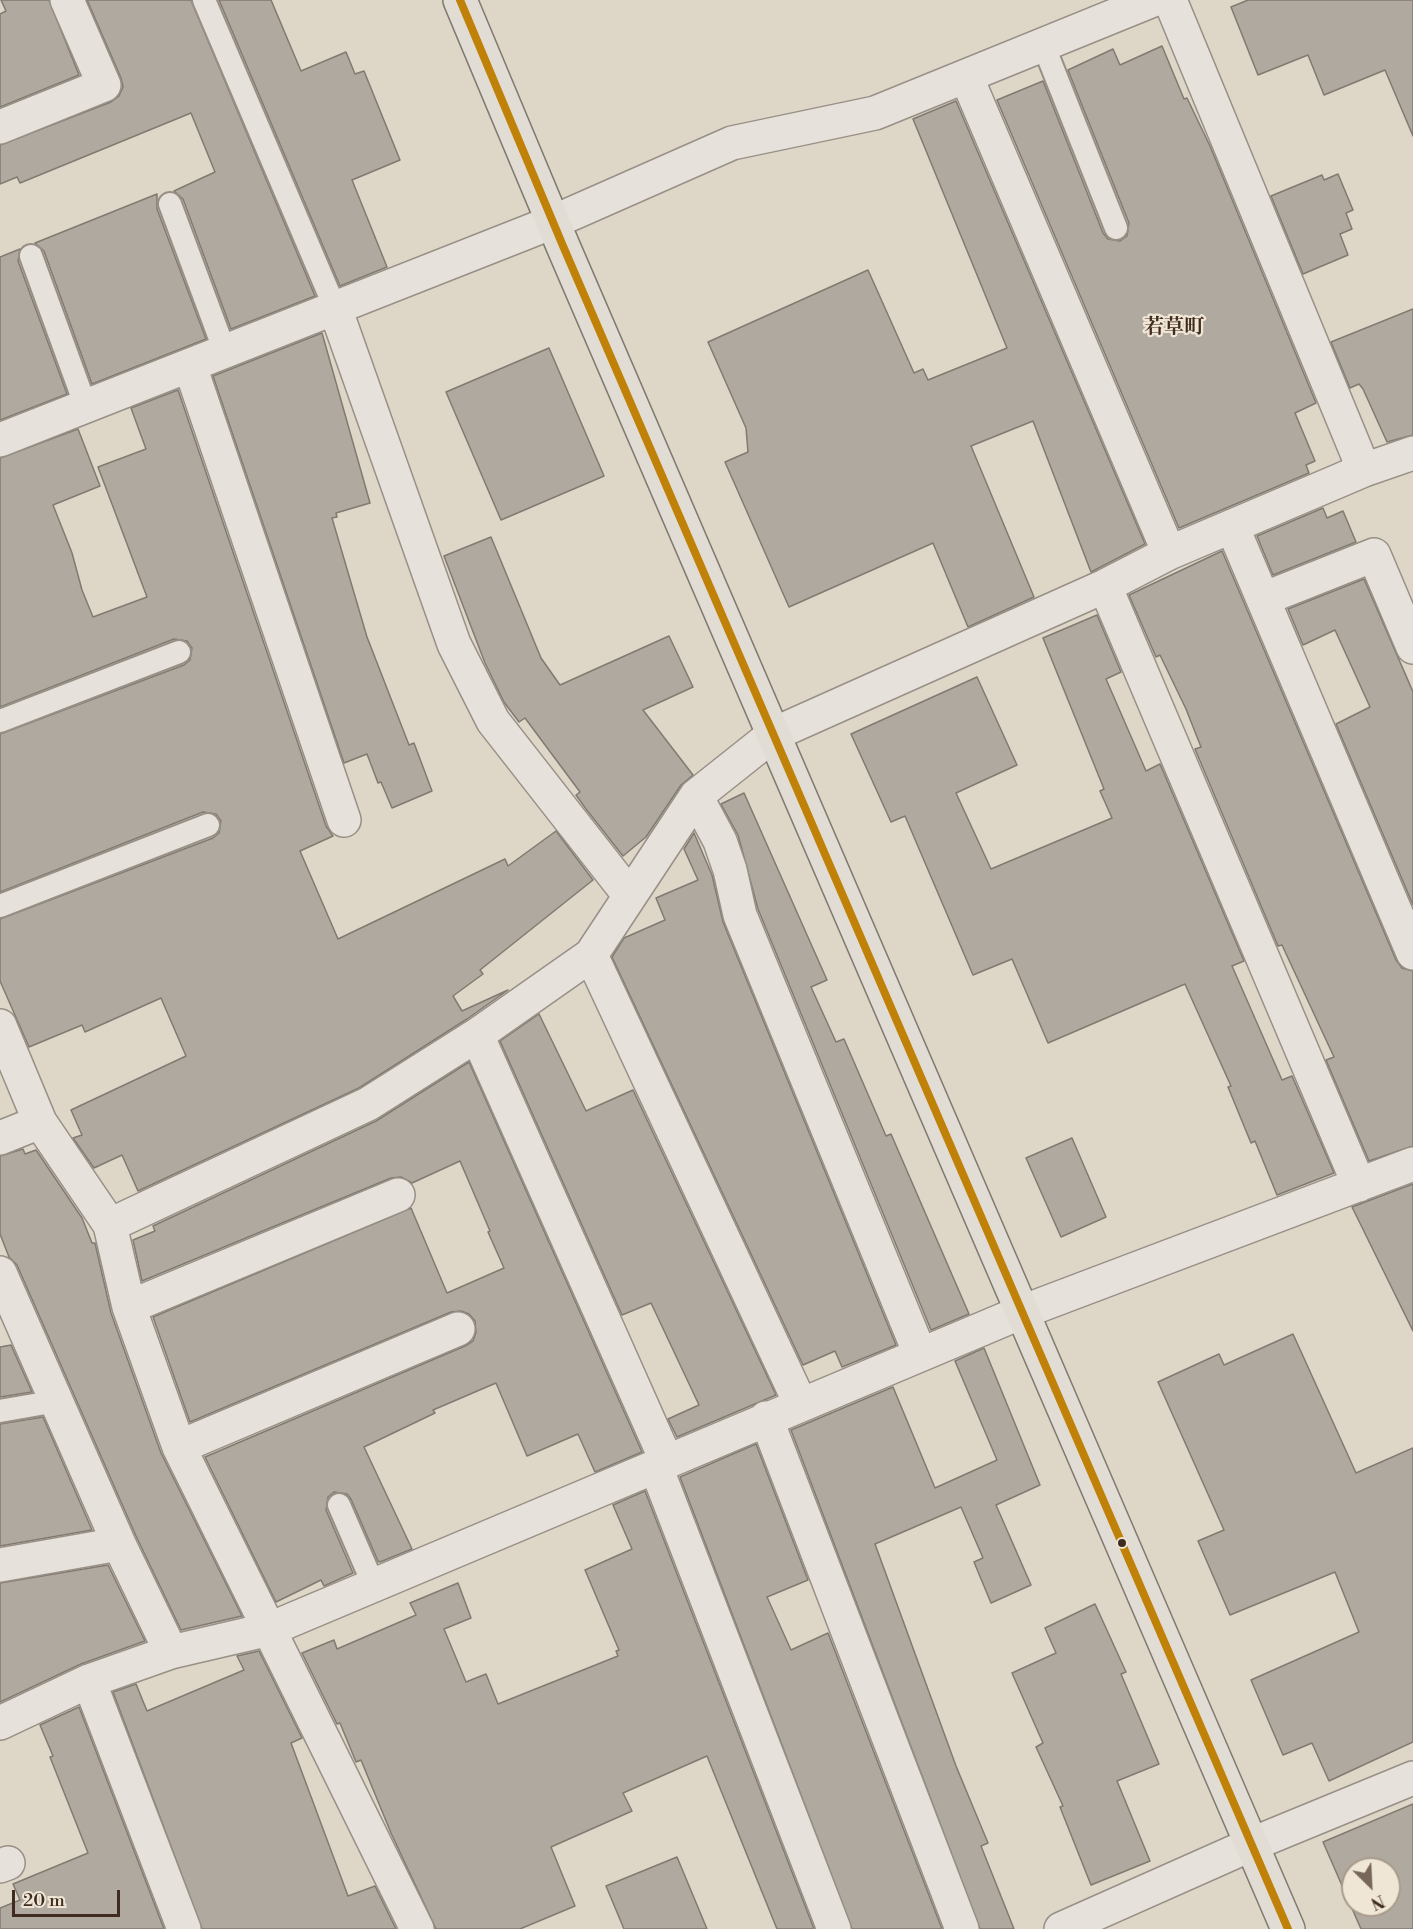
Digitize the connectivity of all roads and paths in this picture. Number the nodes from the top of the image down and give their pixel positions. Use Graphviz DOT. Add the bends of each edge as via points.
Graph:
graph roads {
  1 [pos="67,0"];
  2 [pos="204,0"];
  3 [pos="460,0"];
  4 [pos="1153,0"];
  5 [pos="1170,0"];
  6 [pos="1043,44"];
  7 [pos="966,76"];
  8 [pos="0,127"];
  9 [pos="170,204"];
  10 [pos="553,222"];
  11 [pos="1116,228"];
  12 [pos="31,256"];
  13 [pos="335,308"];
  14 [pos="225,352"];
  15 [pos="190,366"];
  16 [pos="86,407"];
  17 [pos="0,440"];
  18 [pos="1413,453"];
  19 [pos="1364,470"];
  20 [pos="1232,526"];
  21 [pos="1169,553"];
  22 [pos="1105,586"];
  23 [pos="1263,600"];
  24 [pos="1413,647"];
  25 [pos="178,652"];
  26 [pos="0,721"];
  27 [pos="774,734"];
  28 [pos="696,796"];
  29 [pos="344,820"];
  30 [pos="208,825"];
  31 [pos="630,896"];
  32 [pos="0,906"];
  33 [pos="1413,953"];
  34 [pos="591,955"];
  35 [pos="0,1026"];
  36 [pos="477,1035"];
  37 [pos="40,1122"];
  38 [pos="0,1138"];
  39 [pos="1413,1164"];
  40 [pos="1359,1185"];
  41 [pos="398,1195"];
  42 [pos="110,1225"];
  43 [pos="0,1273"];
  44 [pos="129,1307"];
  45 [pos="1022,1312"];
  46 [pos="458,1329"];
  47 [pos="920,1354"];
  48 [pos="57,1401"];
  49 [pos="800,1403"];
  50 [pos="0,1411"];
  51 [pos="766,1418"];
  52 [pos="179,1447"];
  53 [pos="662,1465"];
  54 [pos="339,1505"];
  55 [pos="120,1544"];
  56 [pos="0,1565"];
  57 [pos="374,1586"];
  58 [pos="270,1629"];
  59 [pos="171,1652"];
  60 [pos="89,1682"];
  61 [pos="0,1722"];
  62 [pos="1413,1778"];
  63 [pos="1251,1845"];
  64 [pos="184,1929"];
  65 [pos="417,1929"];
  66 [pos="834,1929"];
  67 [pos="962,1929"];
  68 [pos="1061,1929"];
  69 [pos="1288,1929"];
  1 -- 8 [label="street" via="104,85"];
  2 -- 13 [label="lane"];
  3 -- 10 [label="highway"];
  4 -- 6 [label="street"];
  5 -- 19 [label="street"];
  6 -- 7 [label="street"];
  6 -- 11 [label="lane"];
  7 -- 10 [label="street" via="875,113 732,143"];
  7 -- 21 [label="street"];
  9 -- 14 [label="lane"];
  10 -- 13 [label="street"];
  10 -- 27 [label="highway"];
  12 -- 16 [label="lane"];
  13 -- 14 [label="street"];
  13 -- 31 [label="street" via="459,654 493,721"];
  14 -- 15 [label="street"];
  15 -- 16 [label="street"];
  15 -- 29 [label="street"];
  16 -- 17 [label="street"];
  18 -- 19 [label="street"];
  19 -- 20 [label="street"];
  20 -- 21 [label="street"];
  20 -- 23 [label="street"];
  21 -- 22 [label="street"];
  22 -- 27 [label="street"];
  22 -- 40 [label="street"];
  23 -- 24 [label="street" via="1374,555"];
  23 -- 33 [label="street"];
  25 -- 26 [label="lane"];
  27 -- 28 [label="street"];
  27 -- 45 [label="highway"];
  28 -- 31 [label="street"];
  28 -- 47 [label="street" via="720,841 740,915"];
  30 -- 32 [label="lane"];
  31 -- 34 [label="street"];
  34 -- 36 [label="street"];
  34 -- 49 [label="street"];
  35 -- 37 [label="street"];
  36 -- 42 [label="street" via="368,1104"];
  36 -- 53 [label="street"];
  37 -- 38 [label="street"];
  37 -- 42 [label="street"];
  39 -- 40 [label="street"];
  40 -- 45 [label="street"];
  41 -- 44 [label="street"];
  42 -- 44 [label="street"];
  43 -- 48 [label="street"];
  44 -- 52 [label="street"];
  45 -- 47 [label="street"];
  45 -- 63 [label="highway"];
  46 -- 52 [label="street"];
  47 -- 49 [label="street"];
  48 -- 50 [label="lane"];
  48 -- 55 [label="street"];
  49 -- 51 [label="street"];
  51 -- 53 [label="street"];
  51 -- 67 [label="street"];
  52 -- 58 [label="street"];
  53 -- 57 [label="street"];
  53 -- 66 [label="street"];
  54 -- 57 [label="lane"];
  55 -- 56 [label="street"];
  55 -- 59 [label="street"];
  57 -- 58 [label="street"];
  58 -- 59 [label="street"];
  58 -- 65 [label="street"];
  59 -- 60 [label="street"];
  60 -- 61 [label="street"];
  60 -- 64 [label="street"];
  62 -- 63 [label="street"];
  63 -- 68 [label="street"];
  63 -- 69 [label="highway"];
}
